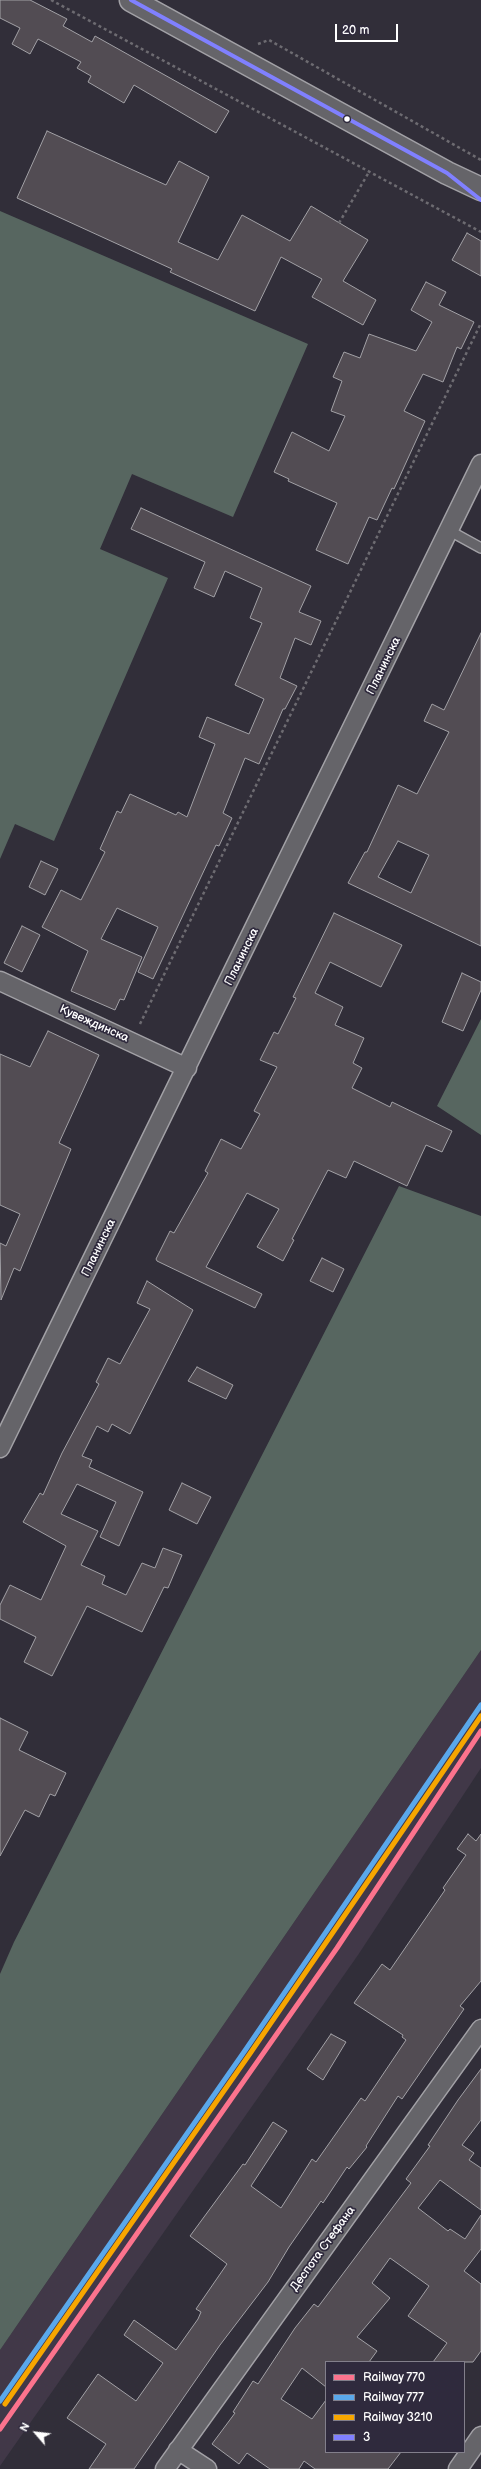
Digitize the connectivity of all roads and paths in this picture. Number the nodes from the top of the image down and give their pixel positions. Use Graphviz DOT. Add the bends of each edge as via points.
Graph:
graph roads {
  1 [pos="51,0"];
  2 [pos="131,0"];
  3 [pos="228,54"];
  4 [pos="481,160"];
  5 [pos="369,172"];
  6 [pos="447,173"];
  7 [pos="481,190"];
  8 [pos="481,200"];
  9 [pos="339,223"];
  10 [pos="481,232"];
  11 [pos="481,323"];
  12 [pos="481,464"];
  13 [pos="450,531"];
  14 [pos="481,548"];
  15 [pos="0,981"];
  16 [pos="132,1041"];
  17 [pos="187,1068"];
  18 [pos="0,1448"];
  19 [pos="478,2039"];
  20 [pos="481,2436"];
  21 [pos="178,2450"];
  22 [pos="164,2469"];
  23 [pos="207,2469"];
  24 [pos="458,2469"];
  1 -- 5 [label="path"];
  2 -- 3 [label="street"];
  3 -- 4 [label="path" via="269,40"];
  3 -- 6 [label="street"];
  5 -- 9 [label="path"];
  5 -- 10 [label="path"];
  6 -- 7 [label="street"];
  6 -- 8 [label="street"];
  11 -- 16 [label="path"];
  12 -- 13 [label="street, Планинска"];
  13 -- 14 [label="lane"];
  13 -- 17 [label="street, Планинска"];
  15 -- 16 [label="street, Кувеждинска"];
  16 -- 17 [label="street, Кувеждинска"];
  17 -- 18 [label="street, Планинска"];
  19 -- 21 [label="street, Деспота Стефана"];
  20 -- 24 [label="street"];
  21 -- 22 [label="street, Деспота Стефана"];
  21 -- 23 [label="street"];
}
